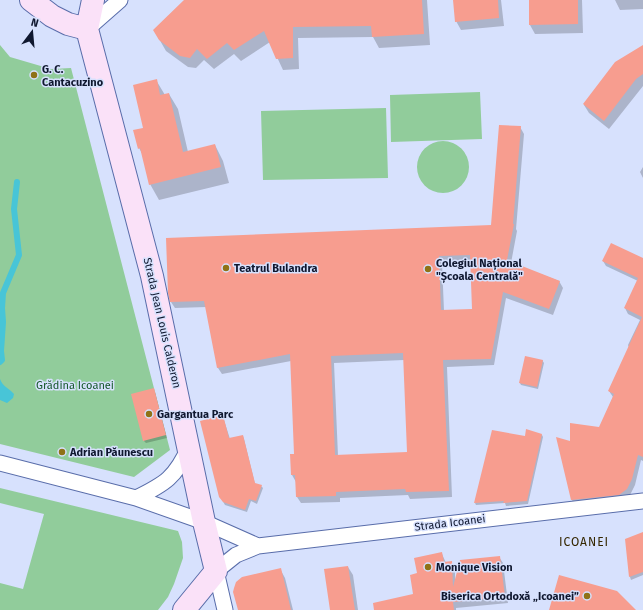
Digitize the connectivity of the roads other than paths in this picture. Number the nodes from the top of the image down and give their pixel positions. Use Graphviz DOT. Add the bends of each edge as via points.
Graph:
graph roads {
  1 [pos="31,0"];
  2 [pos="93,0"];
  3 [pos="120,0"];
  4 [pos="87,29"];
  5 [pos="189,447"];
  6 [pos="0,464"];
  7 [pos="136,498"];
  8 [pos="642,498"];
  9 [pos="204,522"];
  10 [pos="258,546"];
  11 [pos="216,571"];
  12 [pos="184,610"];
  13 [pos="225,610"];
  1 -- 4 [label="street" via="52,16"];
  2 -- 4 [label="street"];
  3 -- 4 [label="street"];
  4 -- 5 [label="street, Strada Jean Louis Calderon" via="152,276"];
  5 -- 7 [label="street" via="176,472 164,483"];
  5 -- 9 [label="street, Strada Jean Louis Calderon"];
  6 -- 7 [label="street"];
  7 -- 9 [label="street"];
  8 -- 10 [label="street, Strada Icoanei"];
  9 -- 10 [label="street"];
  9 -- 11 [label="street, Strada Jean Louis Calderon"];
  10 -- 11 [label="street, Strada Icoanei" via="236,556"];
  11 -- 12 [label="street"];
  11 -- 13 [label="street"];
}
